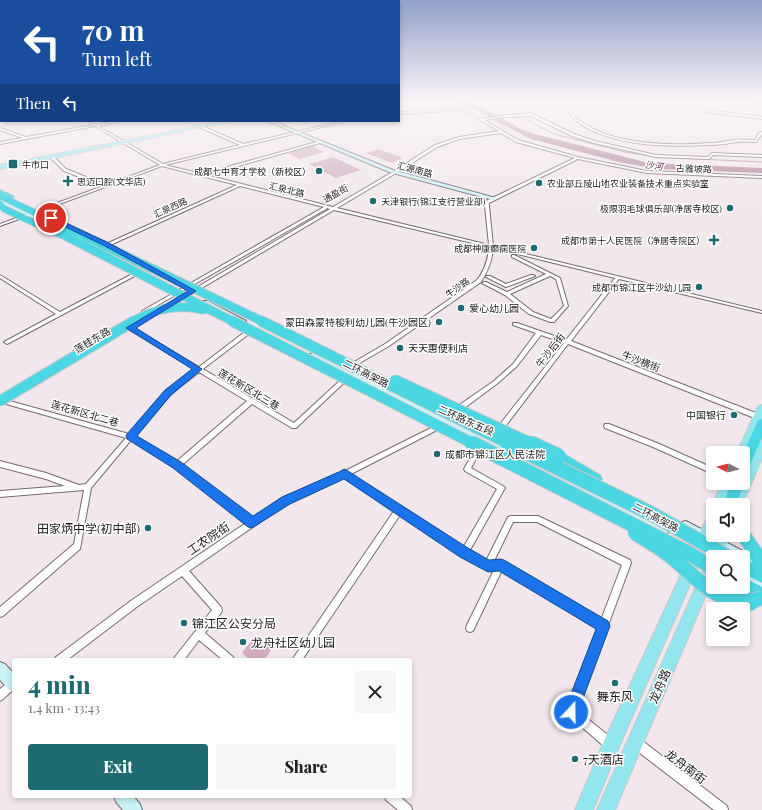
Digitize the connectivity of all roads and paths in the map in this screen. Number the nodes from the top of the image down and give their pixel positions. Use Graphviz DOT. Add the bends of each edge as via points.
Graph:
graph roads {
  1 [pos="27,138"];
  2 [pos="117,138"];
  3 [pos="138,138"];
  4 [pos="141,138"];
  5 [pos="225,138"];
  6 [pos="276,138"];
  7 [pos="311,138"];
  8 [pos="314,138"];
  9 [pos="459,138"];
  10 [pos="512,138"];
  11 [pos="583,138"];
  12 [pos="620,138"];
  13 [pos="758,138"];
  14 [pos="123,141"];
  15 [pos="319,142"];
  16 [pos="0,143"];
  17 [pos="242,146"];
  18 [pos="762,156"];
  19 [pos="52,157"];
  20 [pos="578,158"];
  21 [pos="0,164"];
  22 [pos="163,165"];
  23 [pos="0,167"];
  24 [pos="394,171"];
  25 [pos="202,175"];
  26 [pos="762,177"];
  27 [pos="240,185"];
  28 [pos="106,186"];
  29 [pos="0,194"];
  30 [pos="494,198"];
  31 [pos="0,203"];
  32 [pos="327,207"];
  33 [pos="332,208"];
  34 [pos="37,211"];
  35 [pos="28,215"];
  36 [pos="0,225"];
  37 [pos="103,246"];
  38 [pos="492,247"];
  39 [pos="513,256"];
  40 [pos="142,271"];
  41 [pos="550,274"];
  42 [pos="0,276"];
  43 [pos="533,276"];
  44 [pos="488,277"];
  45 [pos="618,277"];
  46 [pos="484,283"];
  47 [pos="187,291"];
  48 [pos="507,294"];
  49 [pos="762,312"];
  50 [pos="59,314"];
  51 [pos="238,323"];
  52 [pos="516,324"];
  53 [pos="255,327"];
  54 [pos="130,328"];
  55 [pos="540,332"];
  56 [pos="7,342"];
  57 [pos="567,342"];
  58 [pos="312,345"];
  59 [pos="198,369"];
  60 [pos="349,371"];
  61 [pos="0,396"];
  62 [pos="251,400"];
  63 [pos="2,403"];
  64 [pos="452,413"];
  65 [pos="760,421"];
  66 [pos="446,422"];
  67 [pos="607,426"];
  68 [pos="496,433"];
  69 [pos="131,436"];
  70 [pos="483,441"];
  71 [pos="762,445"];
  72 [pos="746,446"];
  73 [pos="750,449"];
  74 [pos="497,455"];
  75 [pos="0,464"];
  76 [pos="177,465"];
  77 [pos="706,468"];
  78 [pos="344,474"];
  79 [pos="596,479"];
  80 [pos="88,487"];
  81 [pos="80,488"];
  82 [pos="0,494"];
  83 [pos="739,498"];
  84 [pos="399,510"];
  85 [pos="252,523"];
  86 [pos="706,536"];
  87 [pos="724,542"];
  88 [pos="748,542"];
  89 [pos="716,550"];
  90 [pos="734,550"];
  91 [pos="699,552"];
  92 [pos="464,553"];
  93 [pos="706,556"];
  94 [pos="750,561"];
  95 [pos="762,563"];
  96 [pos="706,564"];
  97 [pos="500,565"];
  98 [pos="488,566"];
  99 [pos="762,568"];
  100 [pos="750,570"];
  101 [pos="183,571"];
  102 [pos="762,576"];
  103 [pos="706,577"];
  104 [pos="750,581"];
  105 [pos="762,588"];
  106 [pos="750,589"];
  107 [pos="762,597"];
  108 [pos="0,613"];
  109 [pos="604,626"];
  110 [pos="470,628"];
  111 [pos="199,634"];
  112 [pos="62,658"];
  113 [pos="180,658"];
  114 [pos="228,658"];
  115 [pos="298,658"];
  116 [pos="0,669"];
  117 [pos="12,683"];
  118 [pos="12,685"];
  119 [pos="0,696"];
  120 [pos="634,742"];
  121 [pos="610,745"];
  122 [pos="124,798"];
  123 [pos="392,798"];
  124 [pos="134,810"];
  125 [pos="407,810"];
  126 [pos="584,810"];
  127 [pos="606,810"];
  128 [pos="723,810"];
  1 -- 16 [label="street"];
  2 -- 14 [label="street, 汇泉北路"];
  3 -- 14 [label="main road"];
  4 -- 14 [label="main road"];
  5 -- 17 [label="street"];
  6 -- 17 [label="street"];
  7 -- 15 [label="main road, 汇源南路"];
  8 -- 24 [label="main road, 汇源南路"];
  9 -- 24 [label="street, 通盈街" via="436,146"];
  10 -- 20 [label="street, 古雅坡路"];
  11 -- 18 [label="street" via="656,156"];
  12 -- 13 [label="street" via="643,144 728,143 756,141"];
  14 -- 19 [label="main road"];
  14 -- 21 [label="main road"];
  14 -- 22 [label="street, 汇泉北路"];
  15 -- 24 [label="main road, 汇源南路"];
  15 -- 25 [label="street"];
  17 -- 22 [label="street"];
  19 -- 23 [label="main road"];
  19 -- 28 [label="street" via="65,170"];
  20 -- 26 [label="street, 古雅坡路" via="647,172"];
  20 -- 30 [label="street"];
  22 -- 25 [label="street, 汇泉北路"];
  22 -- 28 [label="street"];
  24 -- 30 [label="main road, 汇源南路"];
  24 -- 32 [label="street, 通盈街"];
  24 -- 33 [label="street, 通盈街"];
  25 -- 27 [label="street, 汇泉北路"];
  27 -- 32 [label="street, 汇泉北路"];
  27 -- 37 [label="street, 汇泉西路"];
  28 -- 34 [label="street"];
  29 -- 34 [label="main road"];
  29 -- 37 [label="highway, 二环高架路, bridge"];
  29 -- 37 [label="highway, bridge" via="75,228"];
  30 -- 38 [label="street, 牛沙路" via="486,204"];
  31 -- 35 [label="main road"];
  31 -- 37 [label="highway, bridge" via="4,209 77,244"];
  31 -- 51 [label="highway, 二环高架路, bridge"];
  32 -- 33 [label="street, 汇泉北路"];
  32 -- 47 [label="street, 通盈街"];
  33 -- 38 [label="street, 汇泉北路"];
  33 -- 47 [label="street, 通盈街"];
  34 -- 35 [label="street"];
  34 -- 37 [label="main road"];
  35 -- 36 [label="street"];
  35 -- 37 [label="main road"];
  37 -- 40 [label="main road"];
  37 -- 47 [label="main road"];
  37 -- 58 [label="highway, 二环高架路, bridge"];
  38 -- 45 [label="street, 汇泉北路"];
  38 -- 60 [label="street, 牛沙路" via="491,258 484,276 479,281"];
  39 -- 41 [label="street"];
  40 -- 47 [label="main road"];
  40 -- 50 [label="street"];
  41 -- 48 [label="street"];
  41 -- 48 [label="street" via="558,278 566,306 552,322 531,313"];
  42 -- 50 [label="street"];
  43 -- 44 [label="street" via="506,286"];
  45 -- 49 [label="street, 汇泉北路"];
  45 -- 57 [label="street, 牛沙后街"];
  46 -- 48 [label="street"];
  47 -- 53 [label="main road, 二环路东五段"];
  47 -- 54 [label="street, 莲桂东路"];
  47 -- 60 [label="main road, 二环路东五段"];
  47 -- 61 [label="street, 莲桂东路"];
  50 -- 56 [label="street"];
  51 -- 63 [label="highway, bridge" via="198,308 170,307 154,311"];
  51 -- 74 [label="highway, 二环高架路, bridge"];
  52 -- 55 [label="street, 牛沙横街"];
  53 -- 59 [label="street"];
  53 -- 60 [label="main road, 二环路东五段"];
  54 -- 59 [label="street, 莲花新区北三巷"];
  54 -- 63 [label="street, 莲桂东路"];
  55 -- 57 [label="street, 牛沙横街"];
  55 -- 64 [label="street" via="515,366"];
  57 -- 65 [label="street, 牛沙横街"];
  57 -- 68 [label="street, 牛沙后街"];
  58 -- 79 [label="highway, bridge" via="322,346 559,456"];
  58 -- 89 [label="highway, 二环高架路, bridge" via="652,514"];
  59 -- 62 [label="street, 莲花新区北三巷"];
  59 -- 69 [label="street" via="168,393"];
  60 -- 62 [label="street, 莲花新区北三巷" via="294,426"];
  60 -- 64 [label="main road, 二环路东五段"];
  60 -- 66 [label="main road, 二环路东五段"];
  62 -- 76 [label="street"];
  63 -- 69 [label="street, 莲花新区北二巷"];
  64 -- 68 [label="main road, 二环路东五段"];
  65 -- 72 [label="main road"];
  65 -- 73 [label="highway"];
  66 -- 70 [label="main road, 二环路东五段"];
  66 -- 78 [label="street, 工农院街"];
  67 -- 77 [label="street"];
  68 -- 79 [label="main road, 二环路东五段"];
  69 -- 76 [label="street, 莲花新区北二巷"];
  69 -- 80 [label="street"];
  70 -- 91 [label="main road, 二环路东五段"];
  70 -- 92 [label="street" via="467,469 502,488"];
  71 -- 83 [label="main road"];
  74 -- 96 [label="highway, 二环高架路, bridge"];
  74 -- 107 [label="highway, bridge" via="654,545 717,594 741,602"];
  75 -- 81 [label="street"];
  76 -- 85 [label="street, 莲花新区北二巷"];
  78 -- 84 [label="street"];
  78 -- 85 [label="street, 工农院街" via="286,500"];
  79 -- 86 [label="main road, 二环路东五段"];
  80 -- 81 [label="street"];
  80 -- 108 [label="street" via="77,546"];
  81 -- 82 [label="street"];
  84 -- 92 [label="street"];
  84 -- 115 [label="street"];
  85 -- 101 [label="street, 工农院街"];
  86 -- 91 [label="main road"];
  87 -- 90 [label="main road, 二环路东五段"];
  88 -- 95 [label="highway"];
  91 -- 93 [label="main road, 二环路东五段"];
  91 -- 121 [label="main road"];
  92 -- 98 [label="street"];
  94 -- 99 [label="main road, 二环路东五段"];
  97 -- 98 [label="street"];
  97 -- 109 [label="street"];
  97 -- 110 [label="street"];
  98 -- 109 [label="street" via="511,519 538,519 627,563"];
  100 -- 102 [label="highway"];
  101 -- 111 [label="street" via="218,610"];
  101 -- 112 [label="street, 工农院街"];
  103 -- 120 [label="main road, 龙舟路"];
  104 -- 105 [label="main road"];
  106 -- 107 [label="highway"];
  109 -- 121 [label="street" via="571,712"];
  111 -- 113 [label="street"];
  111 -- 114 [label="street"];
  116 -- 117 [label="main road"];
  118 -- 119 [label="street"];
  120 -- 127 [label="main road, 龙舟路"];
  120 -- 128 [label="street, 龙舟南街"];
  121 -- 126 [label="main road"];
  122 -- 124 [label="main road"];
  123 -- 125 [label="street"];
}
